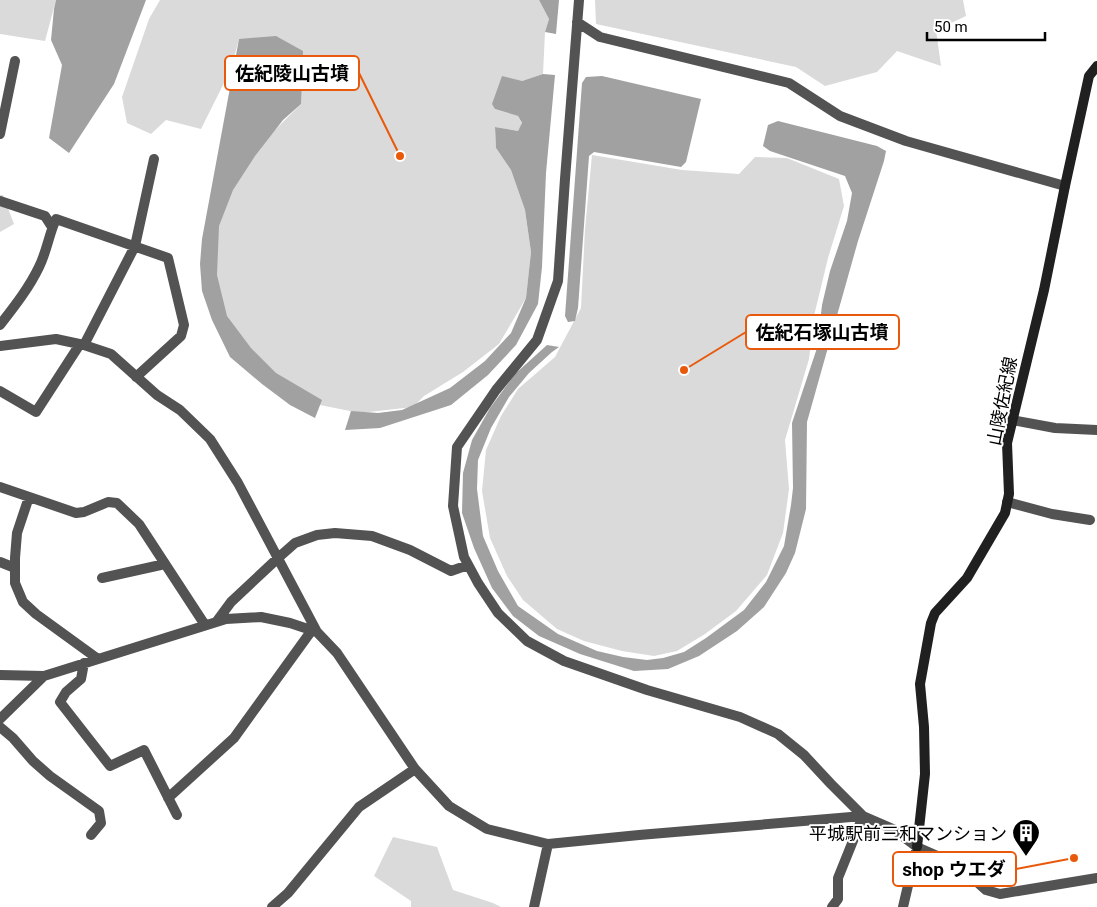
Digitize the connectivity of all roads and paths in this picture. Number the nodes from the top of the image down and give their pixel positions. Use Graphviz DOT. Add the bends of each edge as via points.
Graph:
graph roads {
  1 [pos="579,0"];
  2 [pos="577,22"];
  3 [pos="15,60"];
  4 [pos="1097,66"];
  5 [pos="0,134"];
  6 [pos="154,159"];
  7 [pos="1065,186"];
  8 [pos="0,201"];
  9 [pos="52,227"];
  10 [pos="135,246"];
  11 [pos="0,325"];
  12 [pos="82,344"];
  13 [pos="0,346"];
  14 [pos="136,377"];
  15 [pos="0,391"];
  16 [pos="1012,420"];
  17 [pos="1097,430"];
  18 [pos="0,487"];
  19 [pos="29,497"];
  20 [pos="1007,502"];
  21 [pos="1090,520"];
  22 [pos="278,558"];
  23 [pos="0,562"];
  24 [pos="165,564"];
  25 [pos="468,565"];
  26 [pos="15,568"];
  27 [pos="102,578"];
  28 [pos="217,622"];
  29 [pos="205,625"];
  30 [pos="315,631"];
  31 [pos="98,659"];
  32 [pos="84,663"];
  33 [pos="0,675"];
  34 [pos="44,676"];
  35 [pos="0,720"];
  36 [pos="0,727"];
  37 [pos="415,769"];
  38 [pos="168,798"];
  39 [pos="177,815"];
  40 [pos="864,816"];
  41 [pos="91,835"];
  42 [pos="548,844"];
  43 [pos="917,847"];
  44 [pos="1097,878"];
  45 [pos="272,907"];
  46 [pos="534,907"];
  47 [pos="832,907"];
  48 [pos="903,907"];
  1 -- 2 [label="street"];
  2 -- 7 [label="street" via="600,36 789,84 840,116 906,142"];
  2 -- 25 [label="street" via="558,281 538,340 496,390 457,447 454,506"];
  3 -- 5 [label="street"];
  4 -- 7 [label="main road, 山陵佐紀線" via="1089,76"];
  6 -- 10 [label="street"];
  7 -- 16 [label="main road, 山陵佐紀線"];
  8 -- 9 [label="street" via="45,216"];
  9 -- 10 [label="street" via="56,219"];
  9 -- 11 [label="street" via="39,267"];
  10 -- 12 [label="street"];
  10 -- 14 [label="street" via="168,258 184,324 180,336"];
  12 -- 13 [label="street" via="56,339"];
  12 -- 14 [label="street" via="111,354"];
  12 -- 15 [label="street" via="36,412"];
  14 -- 22 [label="street" via="180,410 210,439 238,482"];
  16 -- 17 [label="street" via="1055,428"];
  16 -- 20 [label="main road, 山陵佐紀線" via="1007,443"];
  18 -- 19 [label="street"];
  19 -- 24 [label="street" via="76,513 108,502 117,503 139,524"];
  19 -- 26 [label="street" via="17,533"];
  20 -- 21 [label="street"];
  20 -- 43 [label="main road, 山陵佐紀線" via="1005,513 967,578 935,613 931,624 920,684 925,774"];
  22 -- 25 [label="street" via="295,543 335,532 372,536 451,570"];
  22 -- 28 [label="street" via="232,602"];
  22 -- 30 [label="street"];
  23 -- 26 [label="street"];
  24 -- 27 [label="street"];
  24 -- 29 [label="street"];
  25 -- 40 [label="street" via="498,613 527,642 564,661 740,717 778,734 804,755"];
  26 -- 31 [label="street" via="23,602"];
  28 -- 29 [label="street"];
  28 -- 30 [label="street" via="261,617"];
  29 -- 31 [label="street"];
  30 -- 37 [label="street" via="337,653"];
  30 -- 38 [label="street" via="234,738"];
  31 -- 32 [label="street"];
  32 -- 34 [label="street"];
  32 -- 38 [label="street" via="81,679 60,702 110,766 144,750"];
  33 -- 34 [label="street"];
  34 -- 35 [label="street"];
  36 -- 41 [label="street" via="50,776 100,810 101,823"];
  37 -- 42 [label="street" via="449,806 488,829"];
  37 -- 45 [label="street" via="358,807 288,893"];
  38 -- 39 [label="street"];
  40 -- 42 [label="street"];
  40 -- 43 [label="street" via="893,829"];
  40 -- 47 [label="street" via="838,878 838,899"];
  42 -- 46 [label="street"];
  43 -- 44 [label="street" via="958,865 986,890 1000,894"];
  43 -- 48 [label="street"];
}
